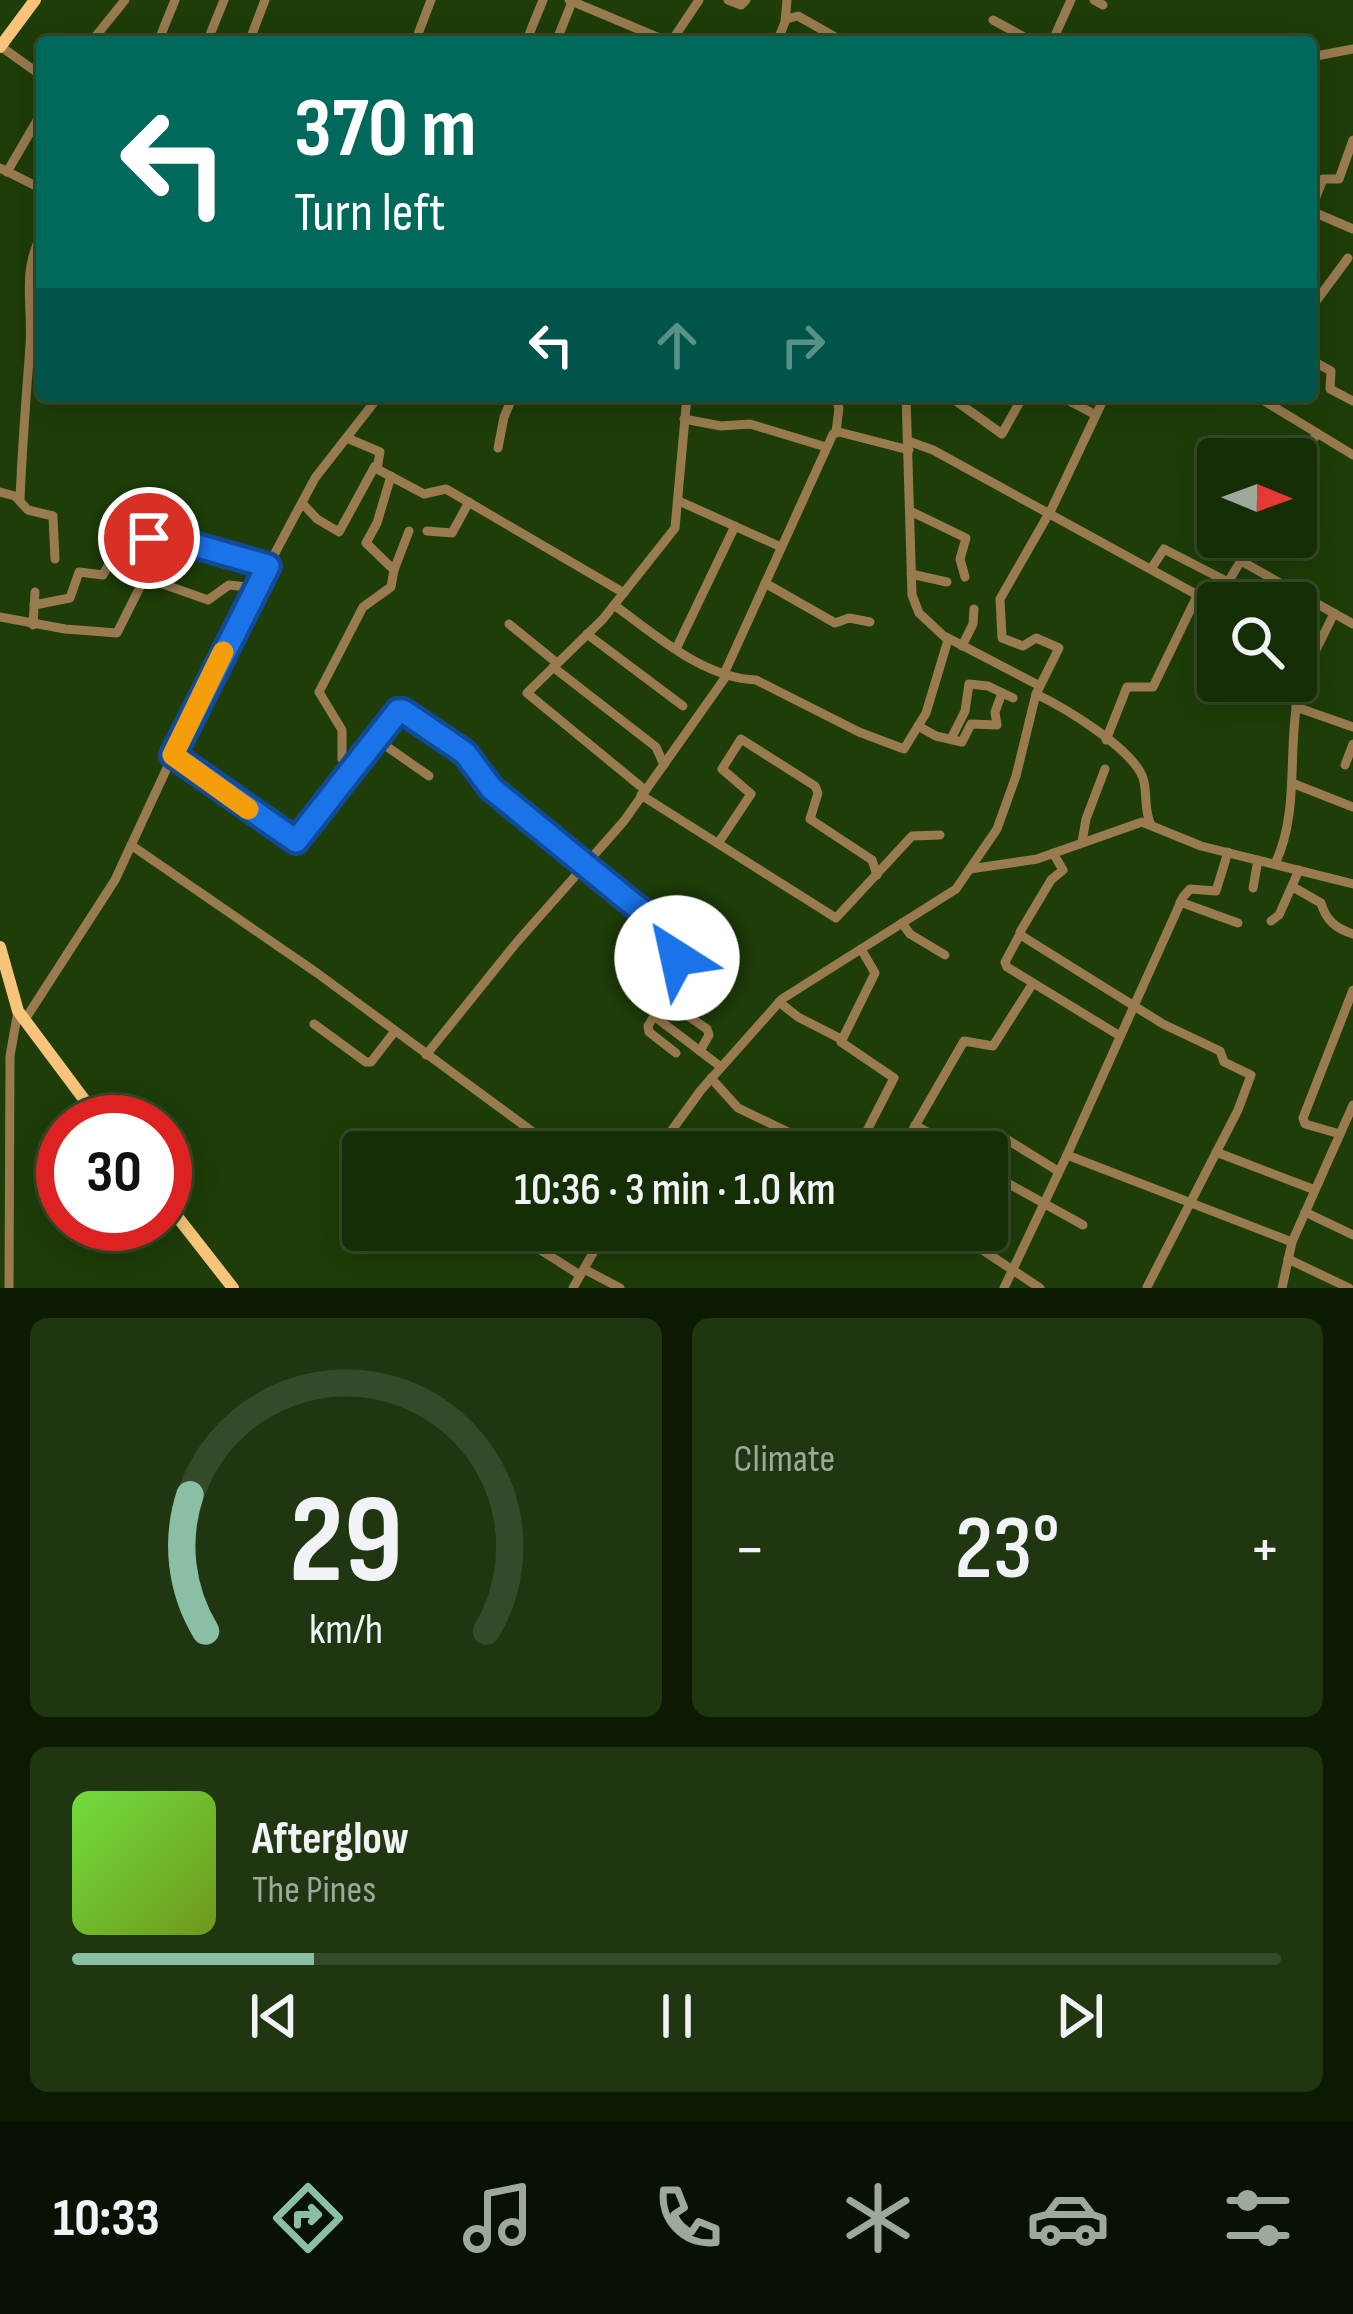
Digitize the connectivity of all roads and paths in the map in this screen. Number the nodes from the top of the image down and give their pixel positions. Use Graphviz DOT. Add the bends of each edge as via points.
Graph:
graph roads {
  1 [pos="35,0"];
  2 [pos="125,0"];
  3 [pos="175,0"];
  4 [pos="224,0"];
  5 [pos="431,0"];
  6 [pos="543,0"];
  7 [pos="699,0"];
  8 [pos="728,0"];
  9 [pos="746,0"];
  10 [pos="787,0"];
  11 [pos="1071,0"];
  12 [pos="265,1"];
  13 [pos="571,1"];
  14 [pos="786,19"];
  15 [pos="994,20"];
  16 [pos="96,36"];
  17 [pos="161,36"];
  18 [pos="210,36"];
  19 [pos="251,36"];
  20 [pos="417,36"];
  21 [pos="528,36"];
  22 [pos="558,36"];
  23 [pos="656,36"];
  24 [pos="674,36"];
  25 [pos="779,36"];
  26 [pos="833,36"];
  27 [pos="1022,36"];
  28 [pos="1055,36"];
  29 [pos="0,46"];
  30 [pos="1353,49"];
  31 [pos="1317,56"];
  32 [pos="36,72"];
  33 [pos="36,122"];
  34 [pos="30,133"];
  35 [pos="36,136"];
  36 [pos="1352,147"];
  37 [pos="4,170"];
  38 [pos="36,186"];
  39 [pos="1317,194"];
  40 [pos="1317,213"];
  41 [pos="1353,229"];
  42 [pos="36,249"];
  43 [pos="1348,258"];
  44 [pos="1317,300"];
  45 [pos="1317,363"];
  46 [pos="1353,401"];
  47 [pos="371,402"];
  48 [pos="511,402"];
  49 [pos="686,402"];
  50 [pos="837,402"];
  51 [pos="906,402"];
  52 [pos="965,402"];
  53 [pos="1020,402"];
  54 [pos="1071,402"];
  55 [pos="1102,402"];
  56 [pos="1270,402"];
  57 [pos="1096,415"];
  58 [pos="684,419"];
  59 [pos="836,432"];
  60 [pos="1317,433"];
  61 [pos="347,438"];
  62 [pos="1314,438"];
  63 [pos="909,446"];
  64 [pos="826,447"];
  65 [pos="498,448"];
  66 [pos="1353,455"];
  67 [pos="375,466"];
  68 [pos="391,476"];
  69 [pos="0,492"];
  70 [pos="20,500"];
  71 [pos="679,501"];
  72 [pos="302,502"];
  73 [pos="469,502"];
  74 [pos="910,511"];
  75 [pos="1049,513"];
  76 [pos="735,526"];
  77 [pos="409,531"];
  78 [pos="428,531"];
  79 [pos="781,547"];
  80 [pos="114,555"];
  81 [pos="1243,558"];
  82 [pos="56,559"];
  83 [pos="1241,561"];
  84 [pos="268,566"];
  85 [pos="1150,569"];
  86 [pos="394,570"];
  87 [pos="911,574"];
  88 [pos="143,577"];
  89 [pos="965,577"];
  90 [pos="947,582"];
  91 [pos="1226,582"];
  92 [pos="1229,582"];
  93 [pos="765,583"];
  94 [pos="256,588"];
  95 [pos="35,592"];
  96 [pos="624,593"];
  97 [pos="1197,596"];
  98 [pos="614,605"];
  99 [pos="34,608"];
  100 [pos="974,609"];
  101 [pos="1334,614"];
  102 [pos="0,617"];
  103 [pos="17,621"];
  104 [pos="870,622"];
  105 [pos="508,624"];
  106 [pos="1353,624"];
  107 [pos="33,625"];
  108 [pos="587,634"];
  109 [pos="946,637"];
  110 [pos="962,646"];
  111 [pos="676,649"];
  112 [pos="555,665"];
  113 [pos="725,674"];
  114 [pos="1038,690"];
  115 [pos="683,706"];
  116 [pos="1296,707"];
  117 [pos="918,726"];
  118 [pos="1353,728"];
  119 [pos="376,739"];
  120 [pos="951,740"];
  121 [pos="1106,740"];
  122 [pos="1353,744"];
  123 [pos="173,755"];
  124 [pos="1345,765"];
  125 [pos="664,766"];
  126 [pos="1105,769"];
  127 [pos="352,771"];
  128 [pos="429,776"];
  129 [pos="1292,783"];
  130 [pos="643,792"];
  131 [pos="1353,807"];
  132 [pos="1151,825"];
  133 [pos="940,835"];
  134 [pos="718,842"];
  135 [pos="1082,842"];
  136 [pos="131,845"];
  137 [pos="1228,852"];
  138 [pos="1053,853"];
  139 [pos="1258,860"];
  140 [pos="1275,864"];
  141 [pos="584,865"];
  142 [pos="970,869"];
  143 [pos="1299,870"];
  144 [pos="877,875"];
  145 [pos="1353,884"];
  146 [pos="1293,887"];
  147 [pos="1253,888"];
  148 [pos="1180,902"];
  149 [pos="1271,921"];
  150 [pos="1238,922"];
  151 [pos="902,923"];
  152 [pos="1020,934"];
  153 [pos="1353,934"];
  154 [pos="0,947"];
  155 [pos="861,949"];
  156 [pos="945,955"];
  157 [pos="1033,983"];
  158 [pos="1353,990"];
  159 [pos="659,996"];
  160 [pos="779,1002"];
  161 [pos="1133,1006"];
  162 [pos="21,1016"];
  163 [pos="654,1016"];
  164 [pos="314,1024"];
  165 [pos="395,1031"];
  166 [pos="1120,1036"];
  167 [pos="842,1039"];
  168 [pos="700,1051"];
  169 [pos="676,1053"];
  170 [pos="426,1055"];
  171 [pos="721,1067"];
  172 [pos="711,1078"];
  173 [pos="81,1095"];
  174 [pos="1353,1106"];
  175 [pos="915,1124"];
  176 [pos="531,1131"];
  177 [pos="672,1131"];
  178 [pos="786,1131"];
  179 [pos="867,1131"];
  180 [pos="911,1131"];
  181 [pos="927,1131"];
  182 [pos="1340,1134"];
  183 [pos="1008,1140"];
  184 [pos="1216,1152"];
  185 [pos="1067,1155"];
  186 [pos="1058,1171"];
  187 [pos="1008,1184"];
  188 [pos="1315,1190"];
  189 [pos="1189,1202"];
  190 [pos="1042,1204"];
  191 [pos="1305,1212"];
  192 [pos="1083,1225"];
  193 [pos="1353,1235"];
  194 [pos="192,1236"];
  195 [pos="1292,1242"];
  196 [pos="546,1251"];
  197 [pos="594,1251"];
  198 [pos="984,1251"];
  199 [pos="1288,1258"];
  200 [pos="1012,1270"];
  201 [pos="582,1272"];
  202 [pos="1147,1287"];
  203 [pos="10,1288"];
  204 [pos="233,1288"];
  205 [pos="573,1288"];
  206 [pos="620,1288"];
  207 [pos="1004,1288"];
  208 [pos="1040,1288"];
  209 [pos="1282,1288"];
  210 [pos="1349,1288"];
  1 -- 29 [label="main road"];
  2 -- 16 [label="street"];
  3 -- 17 [label="street"];
  4 -- 18 [label="street"];
  5 -- 20 [label="street"];
  6 -- 21 [label="street"];
  7 -- 24 [label="street"];
  8 -- 9 [label="street"];
  10 -- 14 [label="street"];
  11 -- 28 [label="street"];
  12 -- 19 [label="street"];
  13 -- 22 [label="street"];
  13 -- 23 [label="street"];
  14 -- 25 [label="street"];
  14 -- 26 [label="street" via="798,16"];
  15 -- 27 [label="street"];
  29 -- 32 [label="street"];
  30 -- 31 [label="street"];
  33 -- 34 [label="street"];
  34 -- 35 [label="street"];
  34 -- 37 [label="street"];
  36 -- 39 [label="street" via="1339,178 1323,179"];
  37 -- 38 [label="street"];
  40 -- 41 [label="street"];
  42 -- 70 [label="street" via="28,269"];
  43 -- 44 [label="street"];
  45 -- 46 [label="street" via="1330,371 1330,389"];
  47 -- 61 [label="street"];
  48 -- 65 [label="street"];
  49 -- 58 [label="street"];
  50 -- 59 [label="street"];
  51 -- 63 [label="street"];
  52 -- 53 [label="street" via="1002,434"];
  54 -- 57 [label="street"];
  55 -- 57 [label="street"];
  56 -- 60 [label="street"];
  57 -- 75 [label="street"];
  58 -- 64 [label="street" via="750,424"];
  58 -- 71 [label="street"];
  59 -- 63 [label="street"];
  59 -- 64 [label="street"];
  60 -- 62 [label="street"];
  60 -- 66 [label="street"];
  61 -- 67 [label="street" via="380,452"];
  61 -- 72 [label="street"];
  63 -- 74 [label="street"];
  63 -- 75 [label="street" via="933,450"];
  64 -- 79 [label="street"];
  67 -- 68 [label="street"];
  67 -- 72 [label="street" via="339,532"];
  68 -- 73 [label="street" via="424,494 442,488"];
  68 -- 86 [label="street" via="366,543"];
  69 -- 70 [label="street"];
  70 -- 82 [label="street" via="53,516"];
  71 -- 76 [label="street"];
  71 -- 96 [label="street" via="675,528"];
  72 -- 84 [label="street"];
  73 -- 78 [label="street" via="452,533"];
  73 -- 96 [label="street"];
  74 -- 87 [label="street"];
  74 -- 89 [label="street" via="966,538"];
  75 -- 85 [label="street"];
  75 -- 114 [label="street" via="999,602 1002,638 1059,646"];
  76 -- 79 [label="street"];
  76 -- 111 [label="street"];
  77 -- 86 [label="street"];
  79 -- 93 [label="street"];
  80 -- 99 [label="street" via="104,575 79,572 70,598"];
  81 -- 83 [label="street"];
  83 -- 92 [label="street"];
  83 -- 101 [label="street"];
  84 -- 88 [label="street" via="156,534"];
  84 -- 94 [label="street"];
  85 -- 91 [label="street" via="1168,550"];
  85 -- 97 [label="street"];
  86 -- 127 [label="street" via="389,590 363,607 319,692 342,730 342,759"];
  87 -- 90 [label="street"];
  87 -- 109 [label="street" via="914,604"];
  88 -- 94 [label="street" via="208,600 230,585"];
  88 -- 107 [label="street" via="118,632"];
  93 -- 104 [label="street" via="835,623"];
  93 -- 113 [label="street"];
  94 -- 123 [label="street"];
  95 -- 99 [label="street"];
  96 -- 98 [label="street"];
  97 -- 121 [label="street" via="1153,687 1127,687"];
  98 -- 108 [label="street"];
  98 -- 111 [label="street"];
  99 -- 103 [label="street"];
  99 -- 107 [label="street"];
  100 -- 110 [label="street"];
  101 -- 106 [label="street"];
  101 -- 116 [label="street"];
  102 -- 103 [label="street"];
  103 -- 107 [label="street"];
  105 -- 112 [label="street"];
  108 -- 112 [label="street"];
  108 -- 115 [label="street"];
  109 -- 110 [label="street"];
  109 -- 117 [label="street"];
  110 -- 114 [label="street"];
  111 -- 113 [label="street"];
  112 -- 125 [label="street" via="656,747"];
  112 -- 130 [label="street" via="528,696"];
  113 -- 117 [label="street" via="756,680 901,749"];
  113 -- 125 [label="street"];
  114 -- 121 [label="street"];
  114 -- 142 [label="street" via="998,829"];
  116 -- 118 [label="street"];
  116 -- 129 [label="street"];
  117 -- 120 [label="street"];
  119 -- 127 [label="street"];
  119 -- 128 [label="street"];
  119 -- 141 [label="street" via="403,711 465,753 491,788"];
  120 -- 120 [label="street" via="962,742 973,723 997,725 995,712 1008,695 969,685"];
  121 -- 132 [label="street" via="1141,772"];
  122 -- 124 [label="street"];
  123 -- 127 [label="street" via="296,841"];
  123 -- 136 [label="street"];
  125 -- 130 [label="street"];
  126 -- 135 [label="street"];
  129 -- 131 [label="street"];
  129 -- 140 [label="street"];
  130 -- 134 [label="street"];
  130 -- 141 [label="street"];
  132 -- 135 [label="street" via="1134,822"];
  132 -- 137 [label="street"];
  133 -- 144 [label="street" via="916,833"];
  134 -- 144 [label="street" via="836,918"];
  134 -- 144 [label="street" via="752,794 722,769 741,739 815,786 810,819 872,860"];
  135 -- 138 [label="street"];
  136 -- 162 [label="street"];
  136 -- 165 [label="street"];
  137 -- 139 [label="street"];
  137 -- 148 [label="street" via="1216,891 1190,889"];
  138 -- 142 [label="street"];
  138 -- 152 [label="street" via="1063,870"];
  139 -- 140 [label="street"];
  139 -- 147 [label="street"];
  140 -- 143 [label="street"];
  141 -- 159 [label="street" via="670,931 677,958"];
  141 -- 170 [label="street"];
  142 -- 151 [label="street" via="956,889"];
  143 -- 145 [label="street"];
  143 -- 146 [label="street"];
  146 -- 149 [label="street"];
  146 -- 153 [label="street"];
  148 -- 150 [label="street"];
  148 -- 161 [label="street"];
  151 -- 155 [label="street"];
  151 -- 156 [label="street"];
  152 -- 157 [label="street" via="1006,965"];
  152 -- 161 [label="street"];
  154 -- 162 [label="main road"];
  155 -- 160 [label="street"];
  155 -- 167 [label="street" via="875,973"];
  157 -- 166 [label="street"];
  157 -- 175 [label="street" via="994,1046 964,1041"];
  158 -- 182 [label="street" via="1304,1118"];
  159 -- 163 [label="street"];
  159 -- 168 [label="street" via="709,1032"];
  160 -- 167 [label="street"];
  160 -- 171 [label="street"];
  161 -- 166 [label="street"];
  161 -- 184 [label="street" via="1251,1075"];
  162 -- 173 [label="main road"];
  162 -- 203 [label="street" via="10,1056"];
  163 -- 168 [label="street"];
  163 -- 169 [label="street" via="649,1032"];
  164 -- 165 [label="street" via="369,1062"];
  165 -- 170 [label="street"];
  166 -- 185 [label="street"];
  167 -- 179 [label="street" via="894,1078"];
  168 -- 171 [label="street"];
  170 -- 176 [label="street"];
  171 -- 172 [label="street"];
  172 -- 177 [label="street"];
  172 -- 178 [label="street" via="738,1108"];
  174 -- 182 [label="street"];
  175 -- 180 [label="street"];
  175 -- 181 [label="street"];
  182 -- 188 [label="street"];
  183 -- 186 [label="street"];
  184 -- 188 [label="street"];
  184 -- 189 [label="street"];
  185 -- 186 [label="street"];
  185 -- 189 [label="street"];
  186 -- 190 [label="street"];
  187 -- 190 [label="street"];
  188 -- 191 [label="street"];
  189 -- 195 [label="street"];
  189 -- 202 [label="street"];
  190 -- 192 [label="street"];
  190 -- 200 [label="street"];
  191 -- 193 [label="street"];
  191 -- 195 [label="street"];
  194 -- 204 [label="main road"];
  195 -- 199 [label="street"];
  196 -- 201 [label="street"];
  197 -- 201 [label="street"];
  198 -- 200 [label="street"];
  199 -- 209 [label="street"];
  199 -- 210 [label="street"];
  200 -- 207 [label="street"];
  200 -- 208 [label="street"];
  201 -- 205 [label="street"];
  201 -- 206 [label="street"];
}
